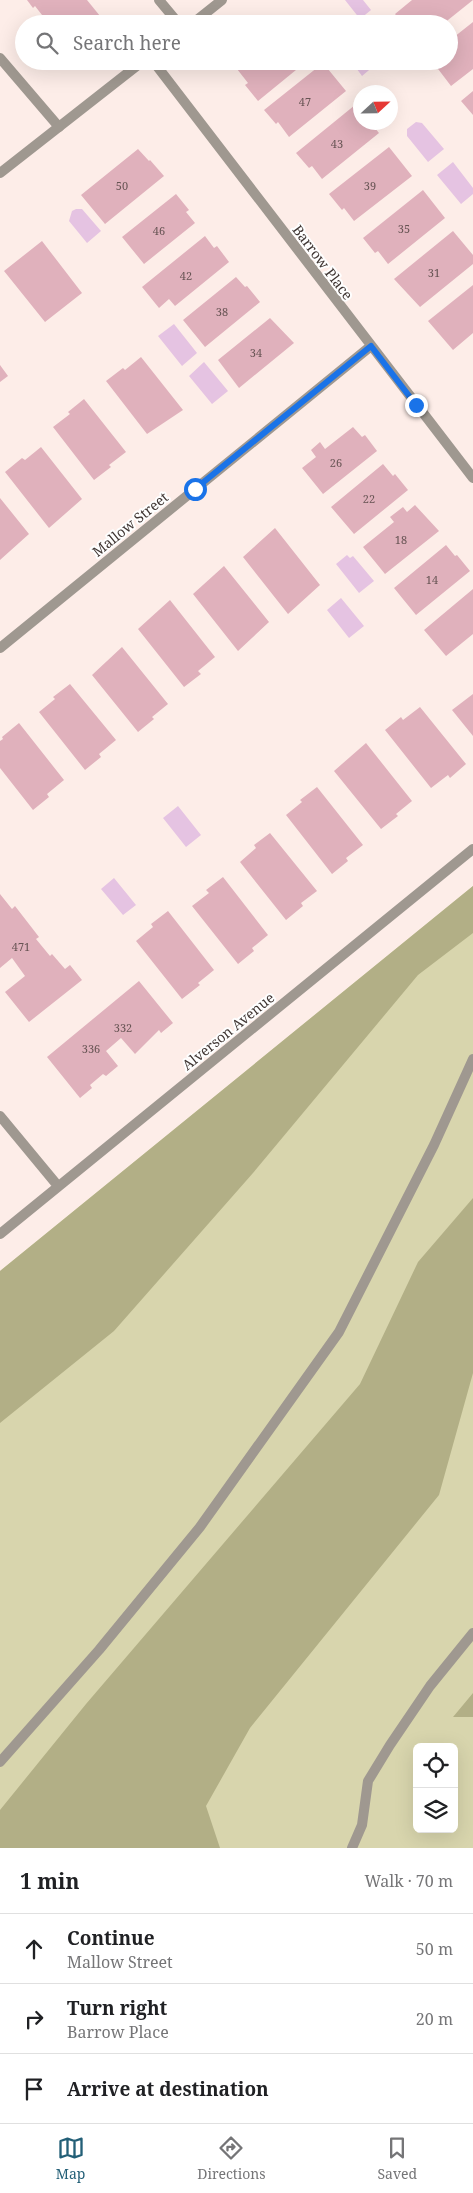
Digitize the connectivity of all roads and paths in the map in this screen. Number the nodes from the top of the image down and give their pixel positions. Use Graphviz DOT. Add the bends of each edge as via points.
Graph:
graph roads {
  1 [pos="159,0"];
  2 [pos="222,0"];
  3 [pos="172,15"];
  4 [pos="203,15"];
  5 [pos="0,58"];
  6 [pos="132,70"];
  7 [pos="160,70"];
  8 [pos="60,127"];
  9 [pos="0,174"];
  10 [pos="371,346"];
  11 [pos="473,478"];
  12 [pos="0,648"];
  13 [pos="473,849"];
  14 [pos="473,1059"];
  15 [pos="0,1116"];
  16 [pos="58,1186"];
  17 [pos="0,1234"];
  18 [pos="473,1634"];
  19 [pos="0,1762"];
  20 [pos="352,1848"];
  1 -- 3 [label="street"];
  2 -- 4 [label="street"];
  5 -- 8 [label="street"];
  6 -- 8 [label="street"];
  7 -- 10 [label="street, Barrow Place"];
  8 -- 9 [label="street"];
  10 -- 11 [label="street, Barrow Place"];
  10 -- 12 [label="street, Mallow Street"];
  13 -- 16 [label="street, Alverson Avenue"];
  14 -- 19 [label="street" via="434,1145 339,1332 200,1527 99,1650"];
  15 -- 16 [label="street"];
  16 -- 17 [label="street, Alverson Avenue"];
  18 -- 20 [label="street" via="430,1686 368,1781 362,1825"];
}
